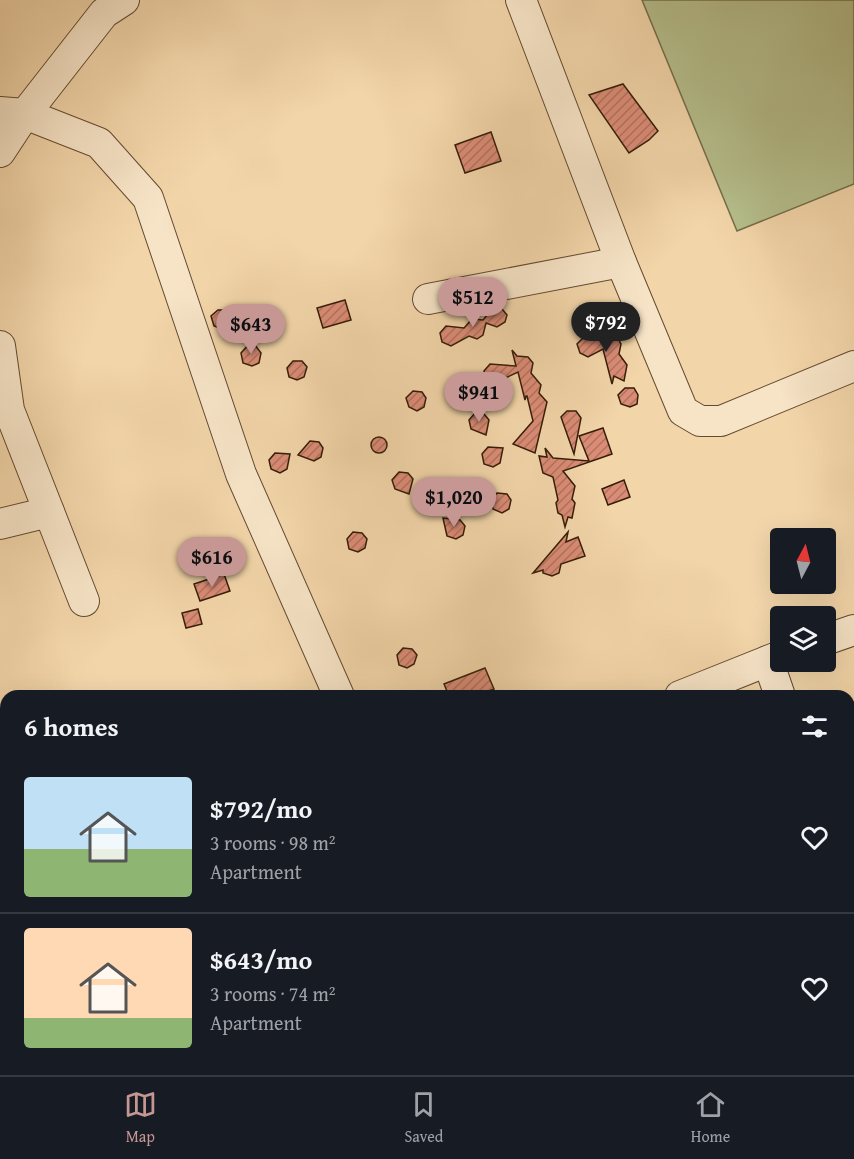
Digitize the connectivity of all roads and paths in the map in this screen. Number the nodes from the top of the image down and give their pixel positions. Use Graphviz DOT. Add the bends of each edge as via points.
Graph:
graph roads {
  1 [pos="124,0"];
  2 [pos="521,0"];
  3 [pos="13,113"];
  4 [pos="0,152"];
  5 [pos="621,262"];
  6 [pos="428,299"];
  7 [pos="0,346"];
  8 [pos="854,366"];
  9 [pos="49,512"];
  10 [pos="0,524"];
  11 [pos="84,601"];
  12 [pos="854,630"];
  13 [pos="836,636"];
  14 [pos="770,661"];
  15 [pos="776,672"];
  16 [pos="336,690"];
  17 [pos="695,690"];
  18 [pos="779,690"];
  1 -- 3 [label="street" via="104,13"];
  2 -- 5 [label="street"];
  3 -- 4 [label="street"];
  3 -- 16 [label="street" via="99,143 148,198 241,474"];
  5 -- 6 [label="street"];
  5 -- 8 [label="street" via="683,411 700,421 721,421"];
  7 -- 9 [label="street" via="9,410"];
  9 -- 10 [label="street"];
  9 -- 11 [label="street"];
  12 -- 13 [label="street"];
  14 -- 17 [label="street"];
  15 -- 18 [label="street"];
}
